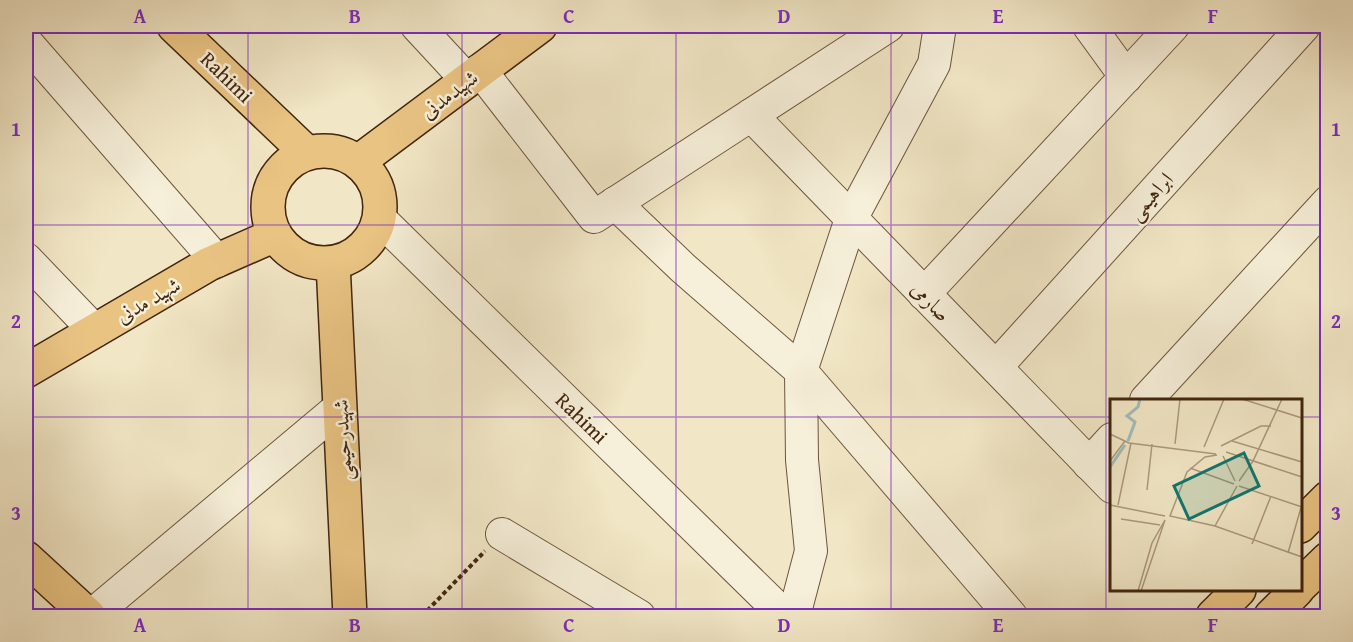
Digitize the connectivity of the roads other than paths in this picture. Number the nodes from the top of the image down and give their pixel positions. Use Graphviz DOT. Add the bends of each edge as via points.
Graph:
graph roads {
  1 [pos="174,26"];
  2 [pos="417,26"];
  3 [pos="540,26"];
  4 [pos="888,26"];
  5 [pos="940,26"];
  6 [pos="1089,26"];
  7 [pos="1173,26"];
  8 [pos="1304,26"];
  9 [pos="26,42"];
  10 [pos="474,75"];
  11 [pos="1126,77"];
  12 [pos="751,115"];
  13 [pos="307,153"];
  14 [pos="358,162"];
  15 [pos="1328,202"];
  16 [pos="604,210"];
  17 [pos="380,219"];
  18 [pos="851,219"];
  19 [pos="275,235"];
  20 [pos="26,259"];
  21 [pos="217,261"];
  22 [pos="333,263"];
  23 [pos="924,294"];
  24 [pos="95,331"];
  25 [pos="996,367"];
  26 [pos="26,371"];
  27 [pos="801,371"];
  28 [pos="1147,399"];
  29 [pos="340,407"];
  30 [pos="1110,441"];
  31 [pos="1089,464"];
  32 [pos="1110,485"];
  33 [pos="1328,498"];
  34 [pos="1302,524"];
  35 [pos="502,534"];
  36 [pos="26,558"];
  37 [pos="1328,559"];
  38 [pos="1302,584"];
  39 [pos="1296,591"];
  40 [pos="90,616"];
  41 [pos="350,616"];
  42 [pos="639,616"];
  43 [pos="785,616"];
  44 [pos="794,616"];
  45 [pos="1011,616"];
  46 [pos="1271,616"];
  1 -- 13 [label="main road, Rahimi"];
  2 -- 10 [label="street"];
  3 -- 10 [label="main road, شهیدمدنی"];
  4 -- 12 [label="street"];
  5 -- 18 [label="street" via="934,64"];
  6 -- 11 [label="street"];
  7 -- 11 [label="street"];
  8 -- 25 [label="street, ابراهیمی"];
  9 -- 21 [label="street"];
  10 -- 14 [label="main road, شهیدمدنی"];
  10 -- 16 [label="street"];
  11 -- 23 [label="street"];
  12 -- 16 [label="street"];
  12 -- 18 [label="street, صارمی"];
  13 -- 14 [label="main road" via="325,150"];
  13 -- 19 [label="main road" via="279,171 271,186 268,219"];
  14 -- 17 [label="main road" via="370,173 377,188"];
  15 -- 28 [label="street"];
  16 -- 27 [label="street" via="683,268"];
  17 -- 22 [label="main road" via="363,248"];
  17 -- 43 [label="street, Rahimi"];
  18 -- 23 [label="street, صارمی"];
  18 -- 27 [label="street"];
  19 -- 21 [label="main road, شهید مدنی"];
  19 -- 22 [label="main road" via="285,249 299,258"];
  20 -- 24 [label="street"];
  21 -- 24 [label="main road, شهید مدنی"];
  22 -- 29 [label="main road, شهیدرحیمی"];
  23 -- 25 [label="street, صارمی"];
  24 -- 26 [label="main road, شهید مدنی"];
  25 -- 31 [label="street, صارمی"];
  27 -- 44 [label="street" via="802,460 811,551"];
  27 -- 45 [label="street"];
  29 -- 40 [label="street"];
  29 -- 41 [label="main road, شهیدرحیمی"];
  30 -- 31 [label="street"];
  31 -- 32 [label="street, صارمی"];
  33 -- 34 [label="main road"];
  35 -- 42 [label="street"];
  36 -- 40 [label="main road"];
  37 -- 38 [label="main road"];
  39 -- 46 [label="main road"];
}
